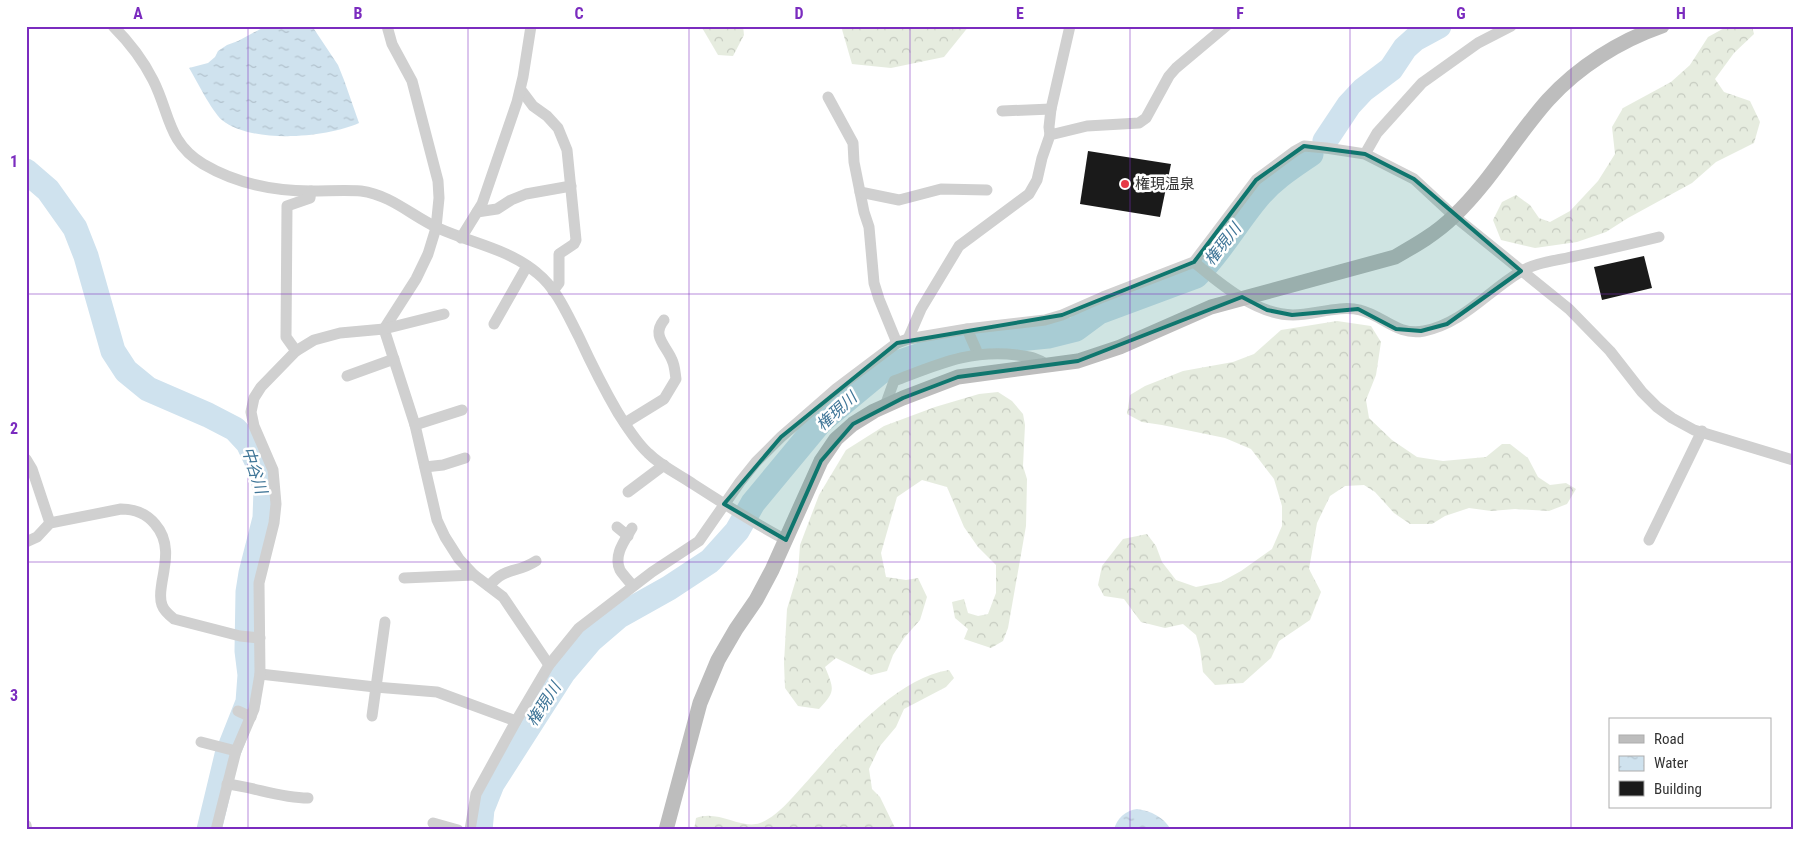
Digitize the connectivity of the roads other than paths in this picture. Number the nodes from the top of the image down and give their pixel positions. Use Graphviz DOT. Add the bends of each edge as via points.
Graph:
graph roads {
  1 [pos="113,26"];
  2 [pos="387,26"];
  3 [pos="531,26"];
  4 [pos="1070,26"];
  5 [pos="1226,26"];
  6 [pos="1511,26"];
  7 [pos="1655,27"];
  8 [pos="520,90"];
  9 [pos="828,97"];
  10 [pos="1052,110"];
  11 [pos="1002,111"];
  12 [pos="1050,135"];
  13 [pos="1365,154"];
  14 [pos="571,186"];
  15 [pos="987,190"];
  16 [pos="311,191"];
  17 [pos="860,192"];
  18 [pos="477,212"];
  19 [pos="1454,216"];
  20 [pos="436,228"];
  21 [pos="1659,237"];
  22 [pos="461,238"];
  23 [pos="527,266"];
  24 [pos="1200,267"];
  25 [pos="1521,271"];
  26 [pos="553,291"];
  27 [pos="1242,298"];
  28 [pos="444,314"];
  29 [pos="664,320"];
  30 [pos="494,324"];
  31 [pos="384,329"];
  32 [pos="968,332"];
  33 [pos="903,341"];
  34 [pos="296,352"];
  35 [pos="976,352"];
  36 [pos="394,359"];
  37 [pos="1049,366"];
  38 [pos="347,376"];
  39 [pos="885,406"];
  40 [pos="462,410"];
  41 [pos="625,423"];
  42 [pos="415,425"];
  43 [pos="1702,432"];
  44 [pos="465,458"];
  45 [pos="26,459"];
  46 [pos="1793,460"];
  47 [pos="664,465"];
  48 [pos="424,467"];
  49 [pos="628,492"];
  50 [pos="729,507"];
  51 [pos="50,523"];
  52 [pos="617,527"];
  53 [pos="786,540"];
  54 [pos="1648,540"];
  55 [pos="26,542"];
  56 [pos="536,561"];
  57 [pos="474,574"];
  58 [pos="404,578"];
  59 [pos="489,586"];
  60 [pos="633,586"];
  61 [pos="385,622"];
  62 [pos="257,638"];
  63 [pos="549,665"];
  64 [pos="260,674"];
  65 [pos="375,687"];
  66 [pos="372,716"];
  67 [pos="516,722"];
  68 [pos="200,742"];
  69 [pos="236,751"];
  70 [pos="227,784"];
  71 [pos="308,798"];
  72 [pos="433,823"];
  73 [pos="26,825"];
  74 [pos="219,829"];
  75 [pos="27,830"];
  76 [pos="458,830"];
  77 [pos="470,830"];
  78 [pos="666,830"];
  1 -- 16 [label="street" via="140,57 154,81 178,142 190,154 236,180 270,188"];
  2 -- 20 [label="street" via="392,44 412,81 438,181"];
  3 -- 8 [label="street"];
  4 -- 10 [label="street"];
  5 -- 12 [label="street" via="1176,68 1146,118 1139,123 1087,126"];
  6 -- 13 [label="street" via="1478,43 1422,83 1377,133"];
  7 -- 19 [label="street" via="1606,52 1568,81 1537,113"];
  8 -- 14 [label="street" via="558,128 567,150"];
  8 -- 18 [label="street"];
  9 -- 17 [label="street" via="852,142"];
  10 -- 11 [label="street"];
  10 -- 12 [label="street"];
  12 -- 33 [label="street" via="1037,180 1029,194 959,246"];
  13 -- 19 [label="street" via="1414,179"];
  13 -- 24 [label="street" via="1304,146 1294,150 1256,180"];
  14 -- 18 [label="street" via="526,194 497,209"];
  14 -- 26 [label="street" via="576,240 560,254 558,283"];
  15 -- 17 [label="street" via="941,188 899,200"];
  16 -- 20 [label="street" via="378,195"];
  16 -- 34 [label="street" via="310,198 287,206 286,337"];
  17 -- 33 [label="street" via="869,227 874,283 879,299"];
  18 -- 22 [label="street"];
  19 -- 25 [label="street"];
  19 -- 27 [label="street" via="1420,244 1395,257"];
  20 -- 22 [label="street"];
  20 -- 31 [label="street" via="416,280"];
  21 -- 25 [label="street"];
  22 -- 23 [label="street" via="496,250"];
  23 -- 26 [label="street"];
  23 -- 30 [label="street"];
  24 -- 27 [label="street"];
  24 -- 32 [label="street" via="1103,296 1045,320"];
  25 -- 27 [label="street" via="1446,324 1422,331 1396,329 1376,315 1358,309 1292,315 1267,310"];
  25 -- 43 [label="street" via="1592,331 1656,407"];
  26 -- 41 [label="street"];
  27 -- 37 [label="street" via="1204,310 1078,362"];
  28 -- 31 [label="street"];
  29 -- 41 [label="street" via="659,326 661,342 671,358 676,380 664,399"];
  31 -- 34 [label="street" via="340,333 314,340"];
  31 -- 36 [label="street"];
  32 -- 33 [label="street"];
  32 -- 35 [label="street"];
  33 -- 50 [label="street" via="836,389 781,437 756,462"];
  34 -- 62 [label="street" via="260,388 251,412 273,470 276,504 259,583"];
  35 -- 37 [label="street" via="1039,358"];
  35 -- 39 [label="street" via="894,381"];
  36 -- 38 [label="street"];
  36 -- 42 [label="street"];
  37 -- 39 [label="street" via="958,377"];
  39 -- 53 [label="street" via="853,424 836,439 821,461"];
  40 -- 42 [label="street"];
  41 -- 47 [label="street" via="648,454"];
  42 -- 48 [label="street"];
  43 -- 46 [label="street"];
  43 -- 54 [label="street"];
  44 -- 48 [label="street"];
  45 -- 51 [label="street"];
  47 -- 49 [label="street"];
  47 -- 50 [label="street"];
  48 -- 57 [label="street" via="437,520 459,559"];
  50 -- 53 [label="street"];
  50 -- 60 [label="street" via="699,541"];
  51 -- 55 [label="street" via="38,537"];
  51 -- 62 [label="street" via="121,509 143,513 165,538 166,564 160,596 166,613 174,619"];
  52 -- 60 [label="street" via="630,532 618,561 620,570"];
  53 -- 78 [label="street" via="756,600 714,668 700,703"];
  56 -- 59 [label="street" via="497,576"];
  57 -- 58 [label="street"];
  57 -- 59 [label="street"];
  59 -- 63 [label="street" via="503,597"];
  60 -- 63 [label="street" via="579,628"];
  61 -- 65 [label="street"];
  62 -- 64 [label="street"];
  63 -- 67 [label="street"];
  64 -- 65 [label="street"];
  64 -- 69 [label="street" via="254,709 245,715"];
  65 -- 66 [label="street"];
  65 -- 67 [label="street" via="437,692"];
  67 -- 77 [label="street" via="476,794"];
  68 -- 69 [label="street"];
  69 -- 70 [label="street"];
  70 -- 71 [label="street" via="291,798"];
  70 -- 74 [label="street"];
  72 -- 76 [label="street"];
  73 -- 75 [label="street"];
}
